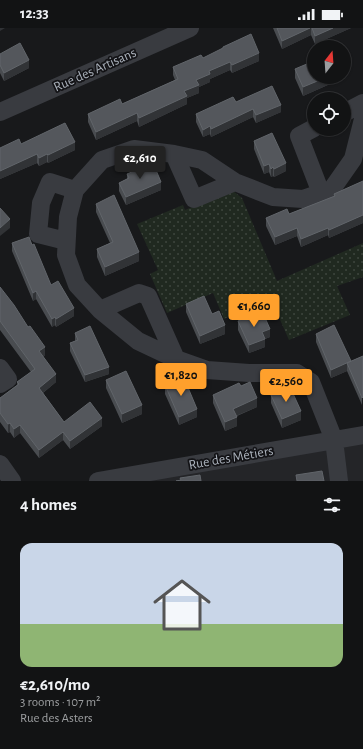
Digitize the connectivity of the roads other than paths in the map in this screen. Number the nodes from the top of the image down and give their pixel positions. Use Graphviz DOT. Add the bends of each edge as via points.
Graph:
graph roads {
  1 [pos="190,28"];
  2 [pos="363,103"];
  3 [pos="351,109"];
  4 [pos="0,112"];
  5 [pos="363,119"];
  6 [pos="307,132"];
  7 [pos="174,154"];
  8 [pos="235,182"];
  9 [pos="75,190"];
  10 [pos="321,193"];
  11 [pos="66,241"];
  12 [pos="100,310"];
  13 [pos="176,359"];
  14 [pos="0,368"];
  15 [pos="0,384"];
  16 [pos="363,435"];
  17 [pos="334,440"];
  18 [pos="0,464"];
  19 [pos="12,481"];
  20 [pos="98,481"];
  21 [pos="339,481"];
  1 -- 4 [label="street, Rue des Artisans"];
  2 -- 3 [label="street"];
  5 -- 10 [label="street" via="353,159 332,189"];
  6 -- 10 [label="street" via="299,136"];
  7 -- 8 [label="street" via="202,160"];
  7 -- 8 [label="street" via="194,199"];
  7 -- 9 [label="street" via="134,149 102,160"];
  8 -- 10 [label="street" via="273,197 303,199"];
  9 -- 11 [label="street" via="68,217"];
  9 -- 11 [label="street" via="50,182 41,203 38,234"];
  11 -- 12 [label="street" via="66,255 77,285"];
  12 -- 13 [label="street" via="138,341"];
  12 -- 13 [label="street" via="139,293 148,296"];
  13 -- 17 [label="street" via="207,370 297,373 311,382"];
  14 -- 15 [label="street" via="8,379"];
  16 -- 17 [label="street, Rue des Métiers"];
  17 -- 20 [label="street, Rue des Métiers"];
  17 -- 21 [label="street"];
  18 -- 19 [label="street"];
}
